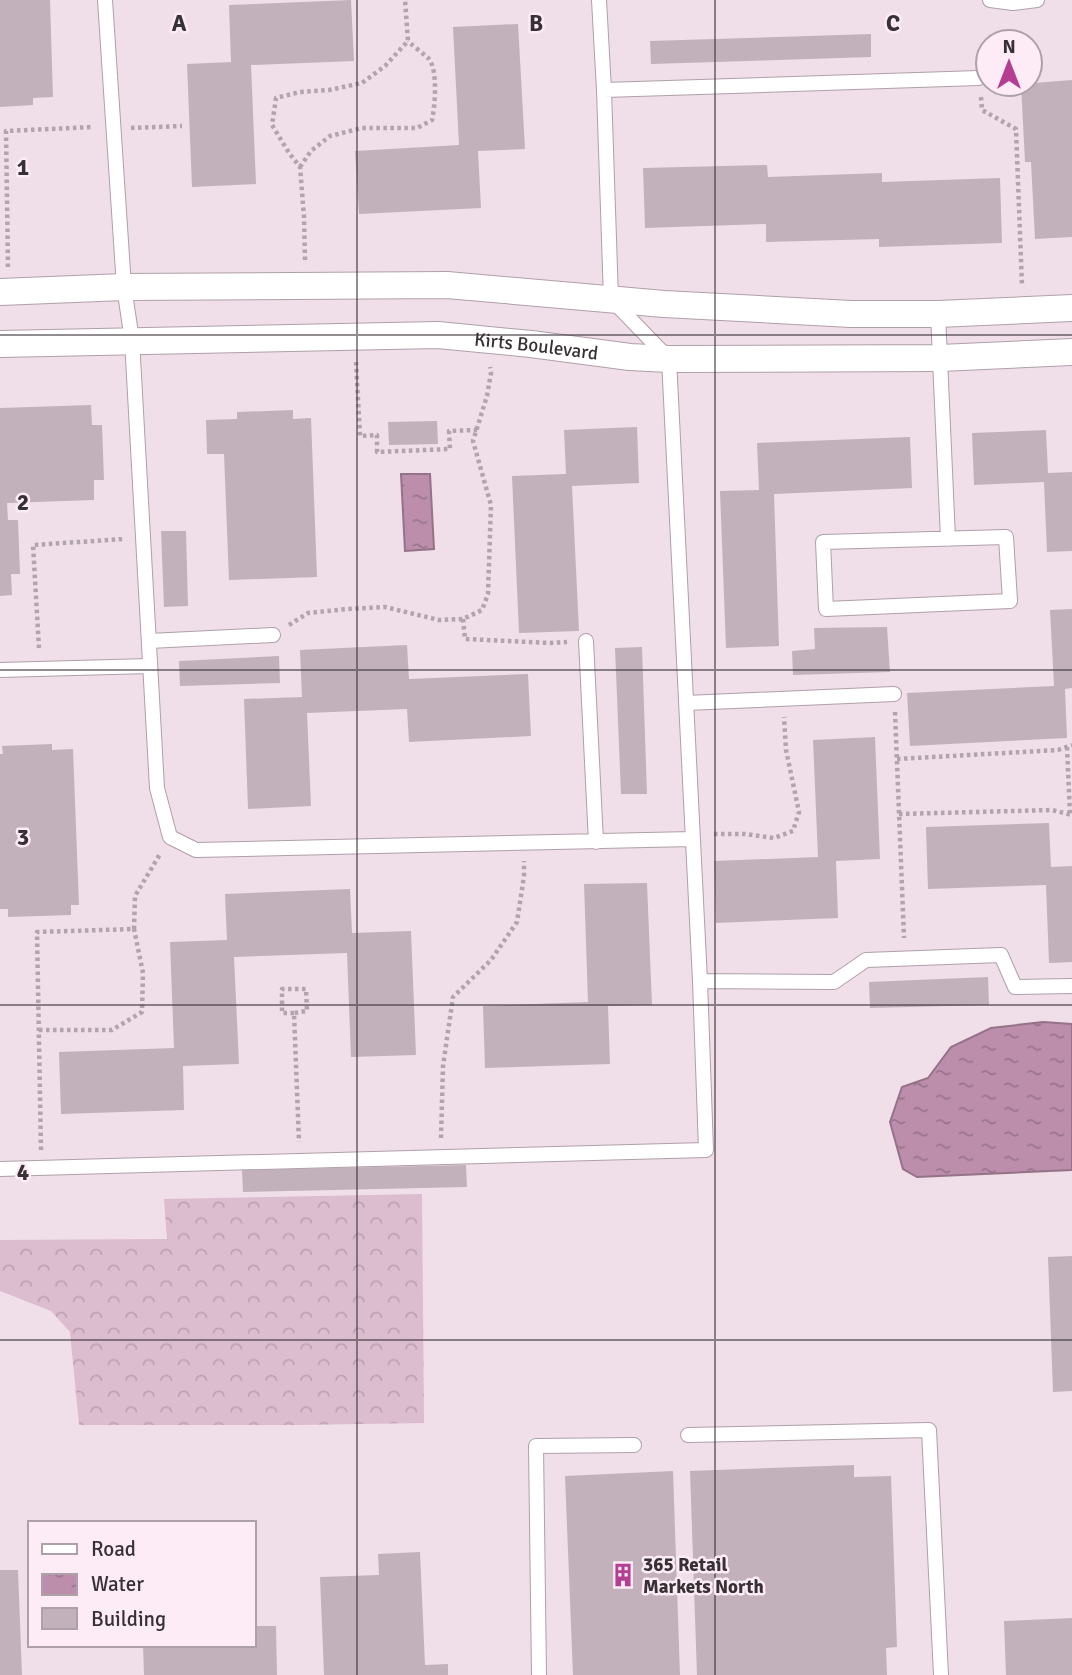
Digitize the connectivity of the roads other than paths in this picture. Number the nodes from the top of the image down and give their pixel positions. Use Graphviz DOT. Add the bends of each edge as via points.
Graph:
graph roads {
  1 [pos="105,0"];
  2 [pos="599,0"];
  3 [pos="990,0"];
  4 [pos="1037,0"];
  5 [pos="974,78"];
  6 [pos="604,90"];
  7 [pos="4,280"];
  8 [pos="124,287"];
  9 [pos="611,299"];
  10 [pos="1072,309"];
  11 [pos="938,314"];
  12 [pos="132,340"];
  13 [pos="0,344"];
  14 [pos="1072,352"];
  15 [pos="940,358"];
  16 [pos="669,359"];
  17 [pos="948,539"];
  18 [pos="274,635"];
  19 [pos="149,641"];
  20 [pos="586,641"];
  21 [pos="150,666"];
  22 [pos="0,670"];
  23 [pos="894,694"];
  24 [pos="686,703"];
  25 [pos="693,837"];
  26 [pos="596,842"];
  27 [pos="700,981"];
  28 [pos="1072,986"];
  29 [pos="0,1169"];
  30 [pos="688,1435"];
  31 [pos="634,1445"];
  32 [pos="539,1675"];
  33 [pos="941,1675"];
  1 -- 8 [label="lane"];
  2 -- 6 [label="lane"];
  3 -- 4 [label="lane"];
  5 -- 6 [label="lane"];
  6 -- 9 [label="lane"];
  7 -- 8 [label="street"];
  8 -- 9 [label="street" via="447,285"];
  8 -- 12 [label="lane"];
  9 -- 11 [label="street" via="851,314"];
  9 -- 16 [label="lane"];
  10 -- 11 [label="street"];
  11 -- 15 [label="lane"];
  12 -- 13 [label="street, Kirts Boulevard"];
  12 -- 16 [label="street, Kirts Boulevard" via="438,335"];
  12 -- 19 [label="lane"];
  14 -- 15 [label="street, Kirts Boulevard"];
  15 -- 16 [label="street, Kirts Boulevard"];
  15 -- 17 [label="lane"];
  16 -- 24 [label="lane"];
  17 -- 17 [label="lane" via="1006,537 1010,601 826,608 823,542"];
  18 -- 19 [label="lane"];
  19 -- 21 [label="lane"];
  20 -- 26 [label="lane"];
  21 -- 22 [label="lane"];
  21 -- 26 [label="lane" via="157,788 170,837 196,850"];
  23 -- 24 [label="lane"];
  24 -- 25 [label="lane"];
  25 -- 26 [label="lane"];
  25 -- 27 [label="lane"];
  27 -- 28 [label="lane" via="834,982 866,960 1001,956 1015,987"];
  27 -- 29 [label="lane" via="706,1150"];
  30 -- 33 [label="lane" via="929,1430"];
  31 -- 32 [label="lane" via="536,1446"];
}
